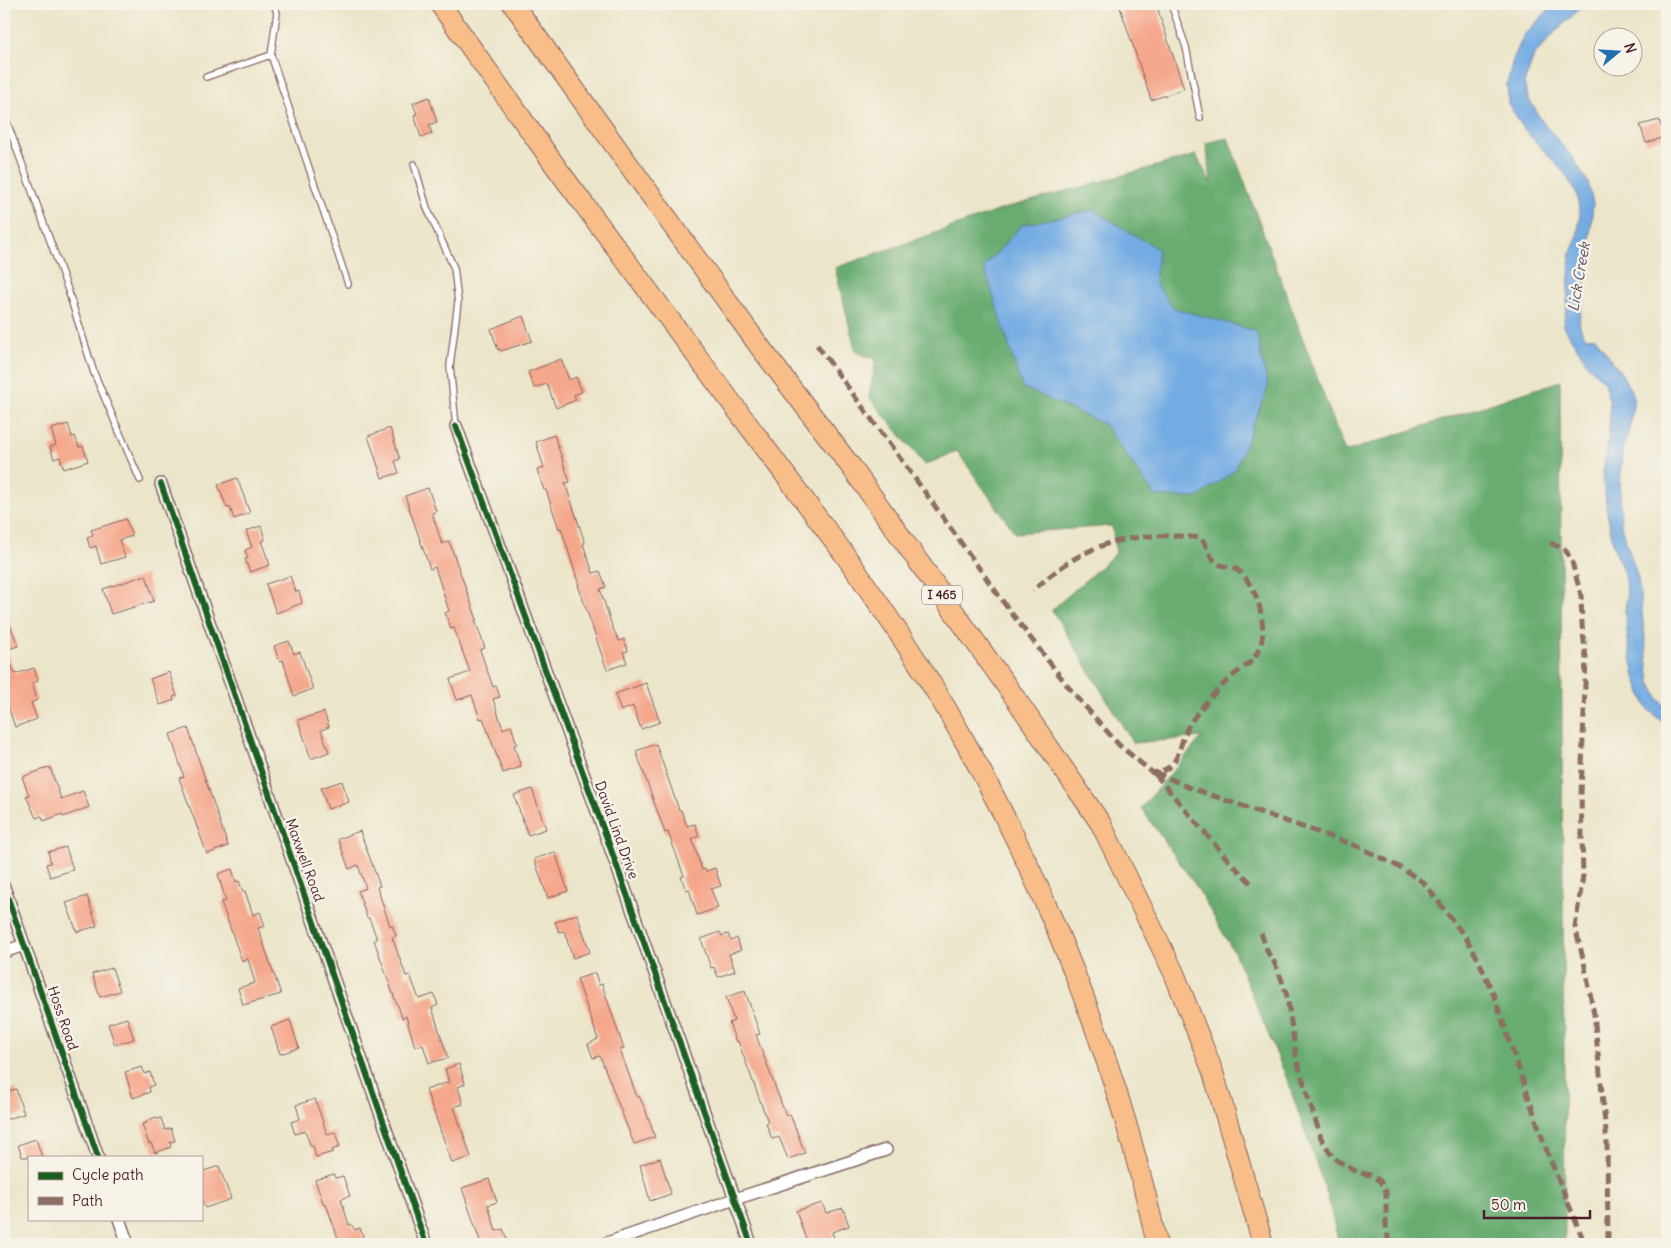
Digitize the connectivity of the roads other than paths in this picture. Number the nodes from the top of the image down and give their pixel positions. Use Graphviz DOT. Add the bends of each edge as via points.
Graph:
graph roads {
  1 [pos="274,4"];
  2 [pos="440,4"];
  3 [pos="513,4"];
  4 [pos="1171,4"];
  5 [pos="271,55"];
  6 [pos="206,77"];
  7 [pos="4,114"];
  8 [pos="1200,118"];
  9 [pos="414,164"];
  10 [pos="348,284"];
  11 [pos="456,426"];
  12 [pos="140,480"];
  13 [pos="162,484"];
  14 [pos="4,887"];
  15 [pos="24,945"];
  16 [pos="4,952"];
  17 [pos="886,1150"];
  18 [pos="98,1156"];
  19 [pos="735,1199"];
  20 [pos="119,1220"];
  21 [pos="128,1244"];
  22 [pos="426,1244"];
  23 [pos="604,1244"];
  24 [pos="751,1244"];
  25 [pos="1157,1244"];
  26 [pos="1263,1244"];
  1 -- 5 [label="lane" via="277,13"];
  2 -- 25 [label="highway" via="554,164 845,555 885,612 959,731 1026,861 1082,994 1128,1129"];
  3 -- 26 [label="highway, I 465" via="852,468 1102,824 1174,973 1213,1072"];
  4 -- 8 [label="lane" via="1186,47"];
  5 -- 6 [label="lane"];
  5 -- 10 [label="lane"];
  7 -- 12 [label="lane" via="68,290 94,373"];
  9 -- 11 [label="lane" via="427,208 454,268 458,302 450,366"];
  11 -- 19 [label="street, David Lind Drive"];
  13 -- 22 [label="street, Maxwell Road"];
  14 -- 15 [label="street, Hoss Road"];
  15 -- 16 [label="street"];
  15 -- 18 [label="street, Hoss Road"];
  17 -- 19 [label="street"];
  19 -- 23 [label="street"];
  19 -- 24 [label="street, David Lind Drive"];
  20 -- 21 [label="street"];
}
